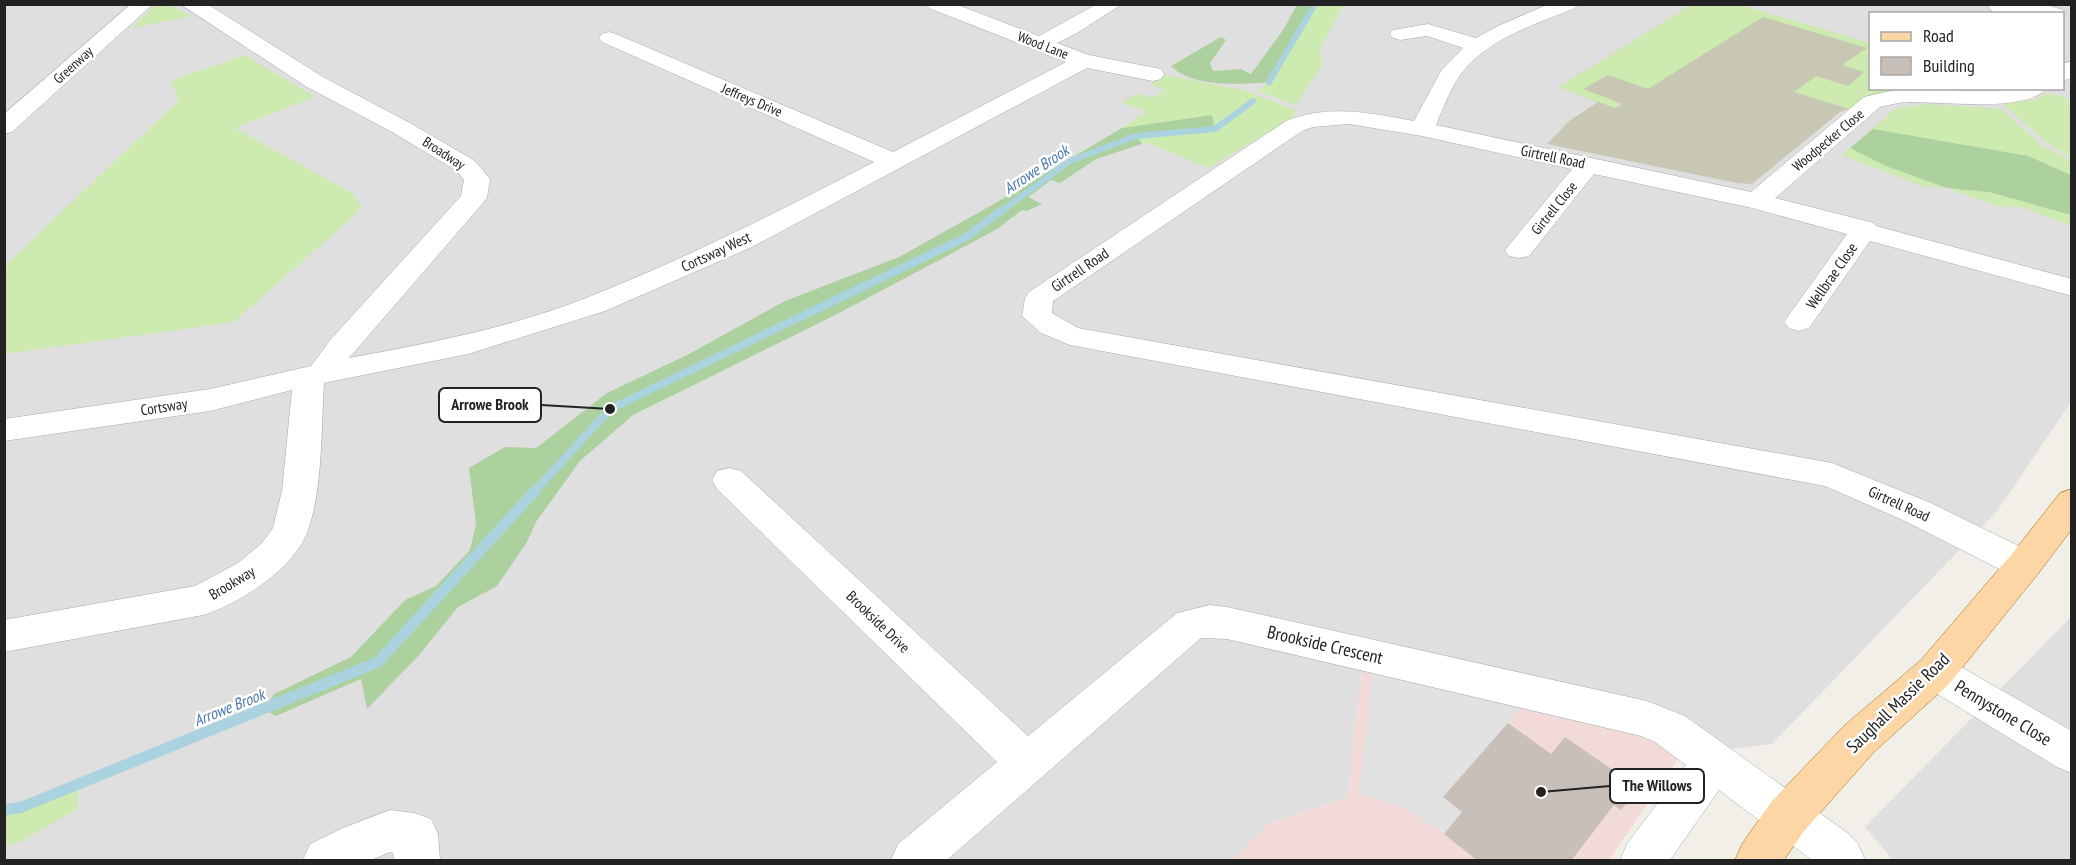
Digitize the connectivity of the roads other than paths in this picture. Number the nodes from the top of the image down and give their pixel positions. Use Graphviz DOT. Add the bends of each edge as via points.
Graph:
graph roads {
  1 [pos="143,4"];
  2 [pos="190,4"];
  3 [pos="936,4"];
  4 [pos="1112,4"];
  5 [pos="1556,6"];
  6 [pos="1999,8"];
  7 [pos="2048,12"];
  8 [pos="1400,34"];
  9 [pos="609,38"];
  10 [pos="1039,44"];
  11 [pos="1478,46"];
  12 [pos="1084,61"];
  13 [pos="1153,74"];
  14 [pos="2019,90"];
  15 [pos="4,127"];
  16 [pos="1422,129"];
  17 [pos="895,162"];
  18 [pos="1588,165"];
  19 [pos="1756,201"];
  20 [pos="1864,229"];
  21 [pos="1519,250"];
  22 [pos="2072,288"];
  23 [pos="1799,322"];
  24 [pos="315,375"];
  25 [pos="4,430"];
  26 [pos="729,480"];
  27 [pos="2072,502"];
  28 [pos="2024,565"];
  29 [pos="4,636"];
  30 [pos="1935,672"];
  31 [pos="2072,754"];
  32 [pos="1714,762"];
  33 [pos="1027,764"];
  34 [pos="1788,816"];
  35 [pos="326,861"];
  36 [pos="417,861"];
  37 [pos="914,861"];
  38 [pos="1643,861"];
  39 [pos="1758,861"];
  40 [pos="1842,861"];
  1 -- 15 [label="street, Greenway"];
  2 -- 24 [label="street, Broadway" via="315,82 448,155 466,166 477,179 474,198"];
  3 -- 10 [label="street, Wood Lane"];
  4 -- 10 [label="street"];
  5 -- 11 [label="street"];
  6 -- 7 [label="street"];
  8 -- 11 [label="street" via="1425,25"];
  9 -- 17 [label="street, Jeffreys Drive"];
  10 -- 12 [label="street, Wood Lane"];
  11 -- 16 [label="street" via="1454,70"];
  12 -- 13 [label="street, Wood Lane"];
  12 -- 17 [label="street, Cortsway West"];
  14 -- 19 [label="street, Woodpecker Close" via="1955,99 1899,96 1872,102"];
  16 -- 18 [label="street, Girtrell Road"];
  16 -- 28 [label="street, Girtrell Road" via="1349,117 1309,120 1294,126 1039,298 1037,316 1070,336 1832,476 1918,512"];
  17 -- 24 [label="street, Cortsway West" via="742,240 595,305 468,345"];
  18 -- 19 [label="street, Girtrell Road"];
  18 -- 21 [label="street, Girtrell Close"];
  19 -- 20 [label="street, Girtrell Road"];
  20 -- 22 [label="street, Girtrell Road"];
  20 -- 23 [label="street, Wellbrae Close"];
  24 -- 25 [label="street, Cortsway" via="210,400"];
  24 -- 29 [label="street, Brookway" via="290,531 275,553 251,573 203,600"];
  26 -- 33 [label="street, Brookside Drive"];
  27 -- 28 [label="main road, Saughall Massie Road"];
  28 -- 30 [label="main road, Saughall Massie Road"];
  30 -- 31 [label="street, Pennystone Close"];
  30 -- 34 [label="main road, Saughall Massie Road" via="1859,739"];
  32 -- 33 [label="street, Brookside Crescent" via="1670,729 1647,719 1210,621 1191,624"];
  32 -- 34 [label="street, Brookside Crescent"];
  32 -- 38 [label="street"];
  33 -- 37 [label="street, Brookside Crescent"];
  34 -- 39 [label="main road, Saughall Massie Road"];
  34 -- 40 [label="street" via="1833,849"];
  35 -- 36 [label="street" via="390,831 415,834"];
}
